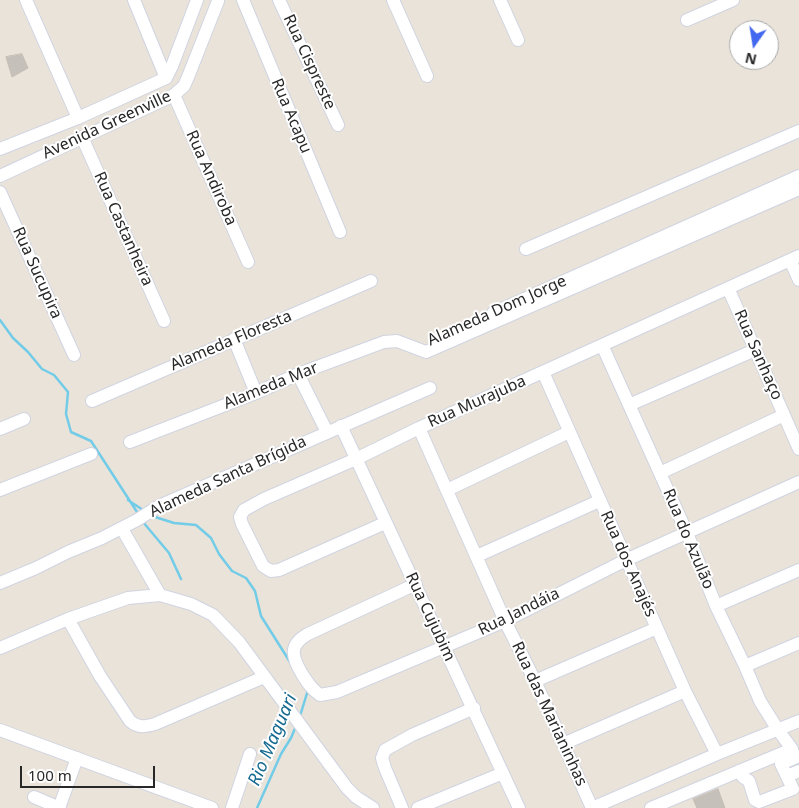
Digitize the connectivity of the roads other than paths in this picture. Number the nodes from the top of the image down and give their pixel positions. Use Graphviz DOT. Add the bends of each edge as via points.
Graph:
graph roads {
  1 [pos="26,0"];
  2 [pos="134,0"];
  3 [pos="197,0"];
  4 [pos="218,0"];
  5 [pos="243,0"];
  6 [pos="279,0"];
  7 [pos="393,0"];
  8 [pos="500,0"];
  9 [pos="733,0"];
  10 [pos="687,20"];
  11 [pos="518,40"];
  12 [pos="427,76"];
  13 [pos="166,78"];
  14 [pos="174,95"];
  15 [pos="78,118"];
  16 [pos="338,124"];
  17 [pos="799,131"];
  18 [pos="82,137"];
  19 [pos="0,149"];
  20 [pos="0,176"];
  21 [pos="799,176"];
  22 [pos="799,189"];
  23 [pos="0,192"];
  24 [pos="340,232"];
  25 [pos="526,249"];
  26 [pos="794,258"];
  27 [pos="248,262"];
  28 [pos="799,280"];
  29 [pos="372,281"];
  30 [pos="728,288"];
  31 [pos="164,321"];
  32 [pos="234,339"];
  33 [pos="602,345"];
  34 [pos="414,347"];
  35 [pos="756,350"];
  36 [pos="74,355"];
  37 [pos="542,372"];
  38 [pos="298,374"];
  39 [pos="430,388"];
  40 [pos="256,393"];
  41 [pos="92,401"];
  42 [pos="629,405"];
  43 [pos="784,415"];
  44 [pos="24,419"];
  45 [pos="341,426"];
  46 [pos="419,428"];
  47 [pos="0,429"];
  48 [pos="327,432"];
  49 [pos="569,432"];
  50 [pos="130,442"];
  51 [pos="799,449"];
  52 [pos="90,454"];
  53 [pos="356,459"];
  54 [pos="660,473"];
  55 [pos="799,482"];
  56 [pos="0,490"];
  57 [pos="447,490"];
  58 [pos="600,501"];
  59 [pos="385,523"];
  60 [pos="687,533"];
  61 [pos="125,534"];
  62 [pos="476,556"];
  63 [pos="626,560"];
  64 [pos="799,570"];
  65 [pos="0,583"];
  66 [pos="416,584"];
  67 [pos="160,595"];
  68 [pos="716,606"];
  69 [pos="68,619"];
  70 [pos="505,621"];
  71 [pos="657,628"];
  72 [pos="799,643"];
  73 [pos="445,646"];
  74 [pos="0,648"];
  75 [pos="745,666"];
  76 [pos="264,677"];
  77 [pos="535,681"];
  78 [pos="685,691"];
  79 [pos="474,708"];
  80 [pos="799,721"];
  81 [pos="0,730"];
  82 [pos="778,730"];
  83 [pos="563,744"];
  84 [pos="250,754"];
  85 [pos="717,754"];
  86 [pos="795,754"];
  87 [pos="77,758"];
  88 [pos="739,770"];
  89 [pos="503,773"];
  90 [pos="793,774"];
  91 [pos="796,787"];
  92 [pos="34,797"];
  93 [pos="59,808"];
  94 [pos="212,808"];
  95 [pos="232,808"];
  96 [pos="374,808"];
  97 [pos="402,808"];
  98 [pos="418,808"];
  99 [pos="520,808"];
  100 [pos="592,808"];
  101 [pos="651,808"];
  1 -- 15 [label="street"];
  2 -- 13 [label="street"];
  3 -- 13 [label="street, Avenida Greenville"];
  4 -- 14 [label="street, Avenida Greenville" via="184,86"];
  5 -- 24 [label="street, Rua Acapu"];
  6 -- 16 [label="street, Rua Cispreste"];
  7 -- 12 [label="street"];
  8 -- 11 [label="street"];
  9 -- 10 [label="street"];
  13 -- 15 [label="street, Avenida Greenville"];
  14 -- 18 [label="street, Avenida Greenville"];
  14 -- 27 [label="street, Rua Andiroba"];
  15 -- 19 [label="street, Avenida Greenville"];
  17 -- 25 [label="street"];
  18 -- 20 [label="street, Avenida Greenville"];
  18 -- 31 [label="street, Rua Castanheira"];
  21 -- 34 [label="street, Alameda Dom Jorge"];
  22 -- 34 [label="street, Alameda Dom Jorge" via="426,352"];
  23 -- 36 [label="street, Rua Sucupira"];
  26 -- 28 [label="street"];
  26 -- 30 [label="street, Rua Murajuba"];
  29 -- 32 [label="street, Alameda Floresta"];
  30 -- 33 [label="street, Rua Murajuba"];
  30 -- 35 [label="street, Rua Sanhaço"];
  32 -- 40 [label="street"];
  32 -- 41 [label="street, Alameda Floresta"];
  33 -- 37 [label="street, Rua Murajuba"];
  33 -- 42 [label="street, Rua do Azulão"];
  34 -- 38 [label="street, Alameda Mar" via="397,341 384,342"];
  35 -- 42 [label="street"];
  35 -- 43 [label="street, Rua Sanhaço"];
  37 -- 46 [label="street, Rua Murajuba"];
  37 -- 49 [label="street, Rua dos Anajés"];
  38 -- 40 [label="street, Alameda Mar"];
  38 -- 48 [label="street"];
  39 -- 45 [label="street, Alameda Santa Brígida"];
  40 -- 50 [label="street, Alameda Mar"];
  42 -- 54 [label="street, Rua do Azulão"];
  43 -- 51 [label="street, Rua Sanhaço"];
  43 -- 54 [label="street"];
  44 -- 47 [label="street"];
  45 -- 48 [label="street, Alameda Santa Brígida"];
  45 -- 53 [label="street, Rua Cujubim"];
  46 -- 53 [label="street, Rua Murajuba"];
  46 -- 57 [label="street, Rua das Marianinhas"];
  48 -- 65 [label="street, Alameda Santa Brígida" via="159,506 102,538"];
  49 -- 57 [label="street"];
  49 -- 58 [label="street, Rua dos Anajés"];
  52 -- 56 [label="street"];
  53 -- 59 [label="street, Rua Cujubim"];
  53 -- 59 [label="street, Rua Murajuba" via="264,499 244,510 241,520 263,566 274,571"];
  54 -- 60 [label="street, Rua do Azulão"];
  55 -- 60 [label="street, Rua Jandáia"];
  57 -- 62 [label="street, Rua das Marianinhas"];
  58 -- 62 [label="street"];
  58 -- 63 [label="street, Rua dos Anajés"];
  59 -- 66 [label="street, Rua Cujubim"];
  60 -- 63 [label="street, Rua Jandáia"];
  60 -- 68 [label="street, Rua do Azulão"];
  61 -- 67 [label="street"];
  62 -- 70 [label="street, Rua das Marianinhas"];
  63 -- 70 [label="street, Rua Jandáia"];
  63 -- 71 [label="street, Rua dos Anajés"];
  64 -- 68 [label="street"];
  66 -- 73 [label="street, Rua Cujubim"];
  66 -- 73 [label="street, Rua Jandáia" via="302,638 295,647 293,656 296,664 320,694 337,692"];
  67 -- 69 [label="street" via="128,598"];
  67 -- 76 [label="street" via="191,604 213,615 239,642"];
  68 -- 75 [label="street, Rua do Azulão"];
  69 -- 74 [label="street"];
  69 -- 76 [label="street" via="100,676 136,726 148,726 167,719"];
  70 -- 73 [label="street, Rua Jandáia"];
  70 -- 77 [label="street, Rua das Marianinhas"];
  71 -- 77 [label="street"];
  71 -- 78 [label="street, Rua dos Anajés"];
  72 -- 75 [label="street"];
  73 -- 79 [label="street, Rua Cujubim"];
  75 -- 82 [label="street, Rua do Azulão" via="760,701"];
  76 -- 96 [label="street" via="351,793"];
  77 -- 83 [label="street, Rua das Marianinhas"];
  78 -- 83 [label="street"];
  78 -- 85 [label="street, Rua dos Anajés"];
  79 -- 89 [label="street, Rua Cujubim"];
  79 -- 97 [label="street" via="385,750 382,756 385,768"];
  80 -- 82 [label="street"];
  81 -- 87 [label="street"];
  82 -- 85 [label="street"];
  82 -- 86 [label="street, Rua do Azulão"];
  83 -- 100 [label="street, Rua das Marianinhas"];
  84 -- 95 [label="street"];
  85 -- 100 [label="street"];
  86 -- 88 [label="street"];
  86 -- 90 [label="street" via="782,764"];
  87 -- 93 [label="street"];
  87 -- 94 [label="street"];
  88 -- 91 [label="street" via="749,781 755,800 759,802"];
  88 -- 101 [label="street"];
  89 -- 98 [label="street"];
  89 -- 99 [label="street, Rua Cujubim"];
  90 -- 91 [label="street"];
  92 -- 93 [label="street"];
}
